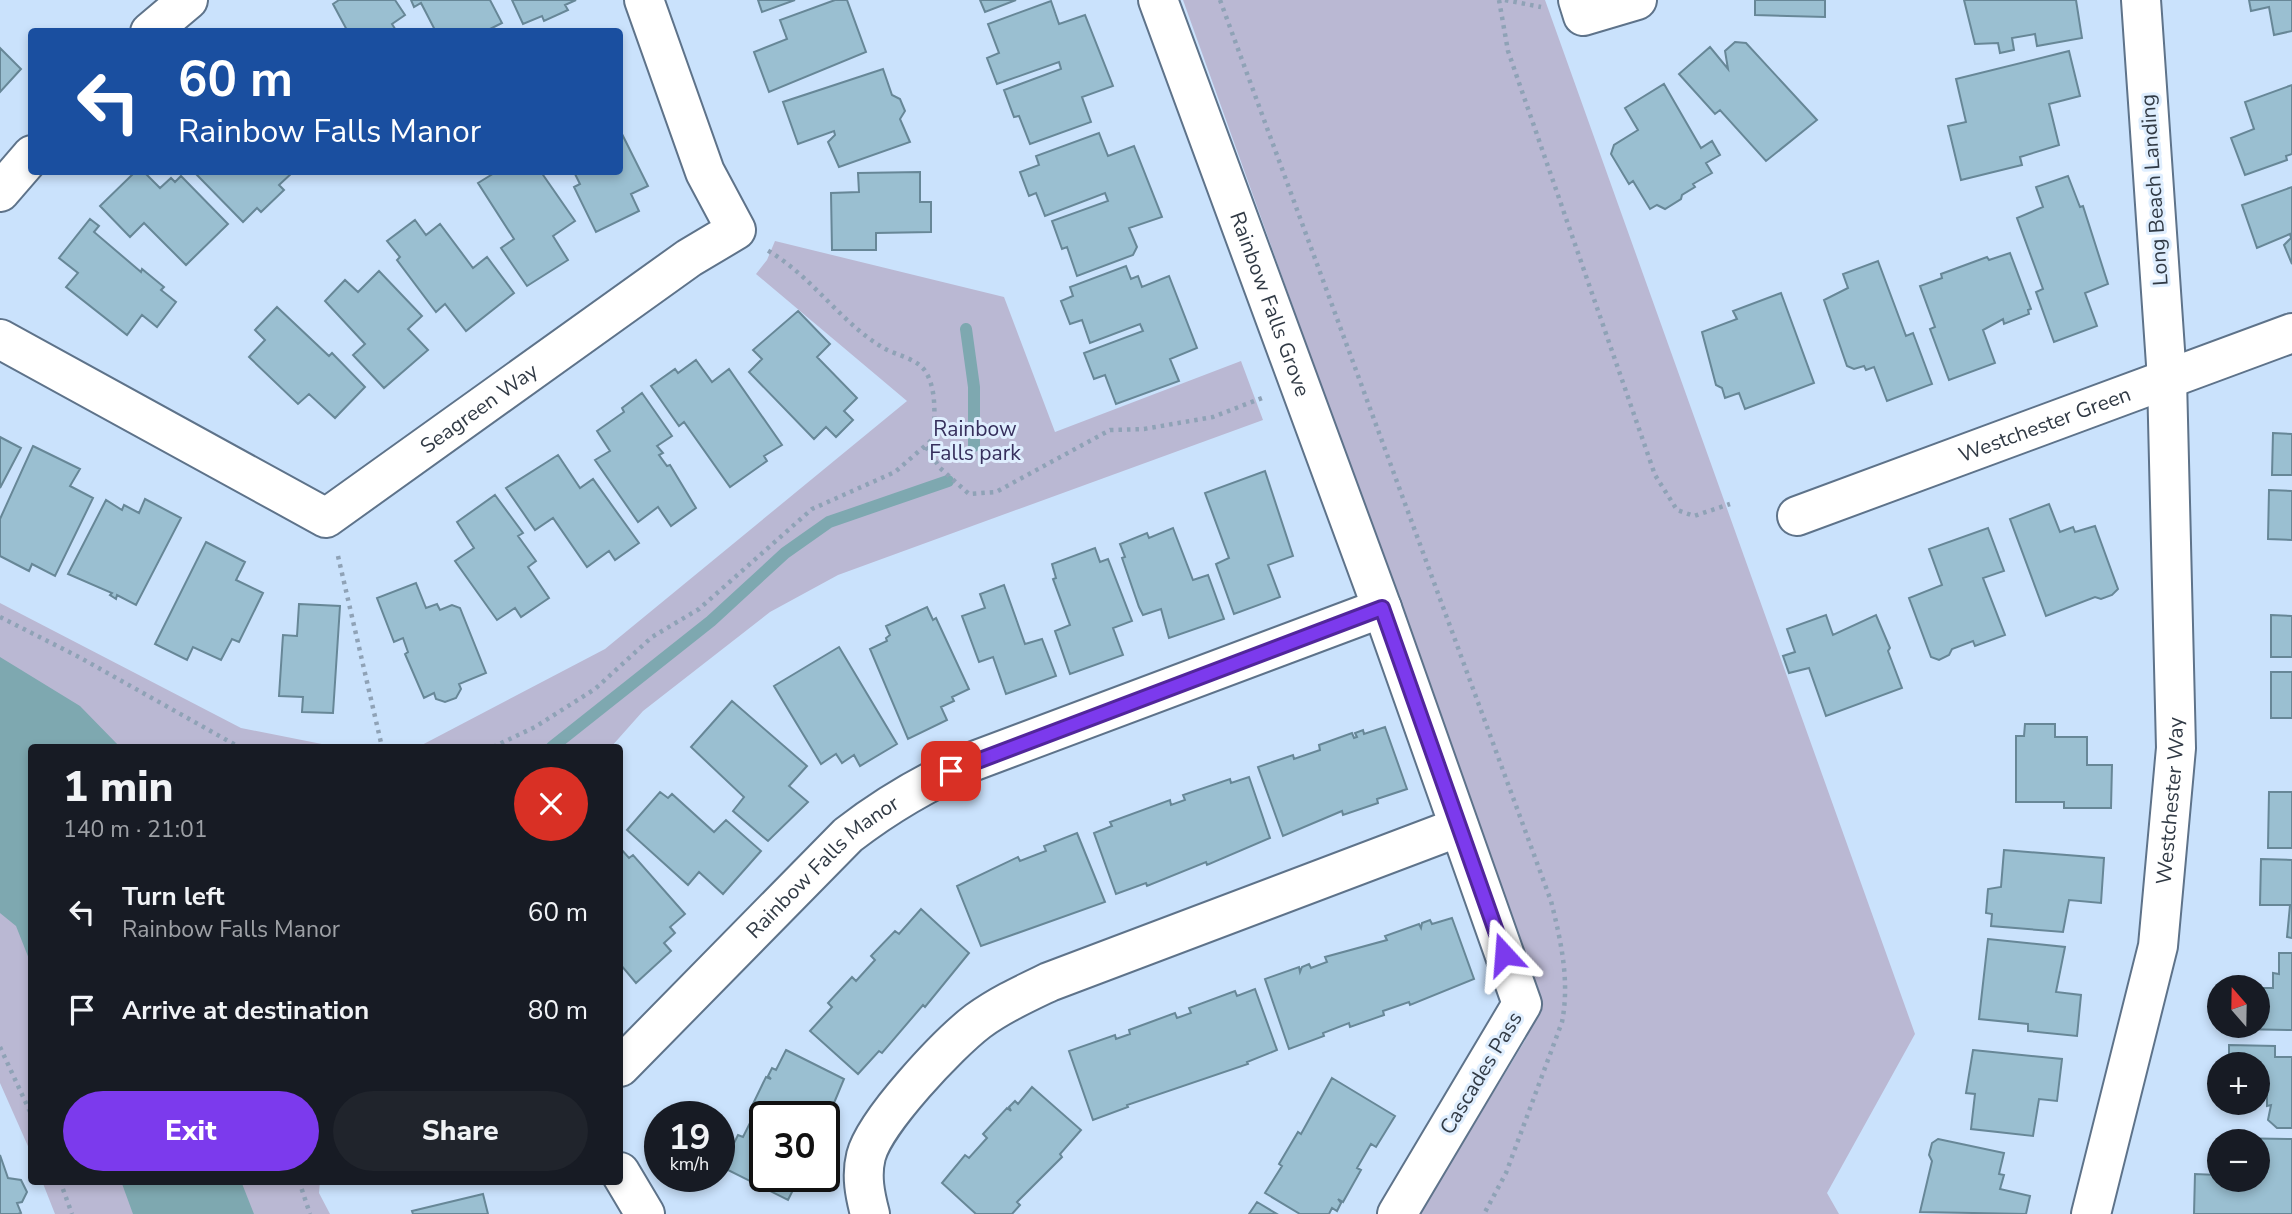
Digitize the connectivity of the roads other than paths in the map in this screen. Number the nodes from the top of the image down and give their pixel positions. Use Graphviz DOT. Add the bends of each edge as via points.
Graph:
graph roads {
  1 [pos="188,0"];
  2 [pos="644,0"];
  3 [pos="1158,0"];
  4 [pos="1637,0"];
  5 [pos="2141,0"];
  6 [pos="1581,8"];
  7 [pos="155,28"];
  8 [pos="28,160"];
  9 [pos="0,192"];
  10 [pos="2292,333"];
  11 [pos="0,339"];
  12 [pos="2167,379"];
  13 [pos="1797,516"];
  14 [pos="1382,608"];
  15 [pos="1460,827"];
  16 [pos="623,1064"];
  17 [pos="623,1177"];
  18 [pos="645,1214"];
  19 [pos="870,1214"];
  20 [pos="1396,1214"];
  21 [pos="2091,1214"];
  1 -- 7 [label="street"];
  2 -- 11 [label="street, Seagreen Way" via="705,172 736,230 689,258 326,518"];
  3 -- 14 [label="street, Rainbow Falls Grove"];
  4 -- 6 [label="street"];
  5 -- 12 [label="street, Long Beach Landing"];
  8 -- 9 [label="street"];
  10 -- 12 [label="street, Westchester Green"];
  12 -- 13 [label="street, Westchester Green"];
  12 -- 21 [label="street, Westchester Way" via="2176,748 2168,859 2152,979"];
  14 -- 15 [label="street, Cascades Pass"];
  14 -- 16 [label="street, Rainbow Falls Manor" via="929,780 848,835"];
  15 -- 19 [label="street" via="1102,961 1007,1002 947,1051 876,1134 864,1168"];
  15 -- 20 [label="street, Cascades Pass" via="1522,1004"];
  17 -- 18 [label="street"];
}
